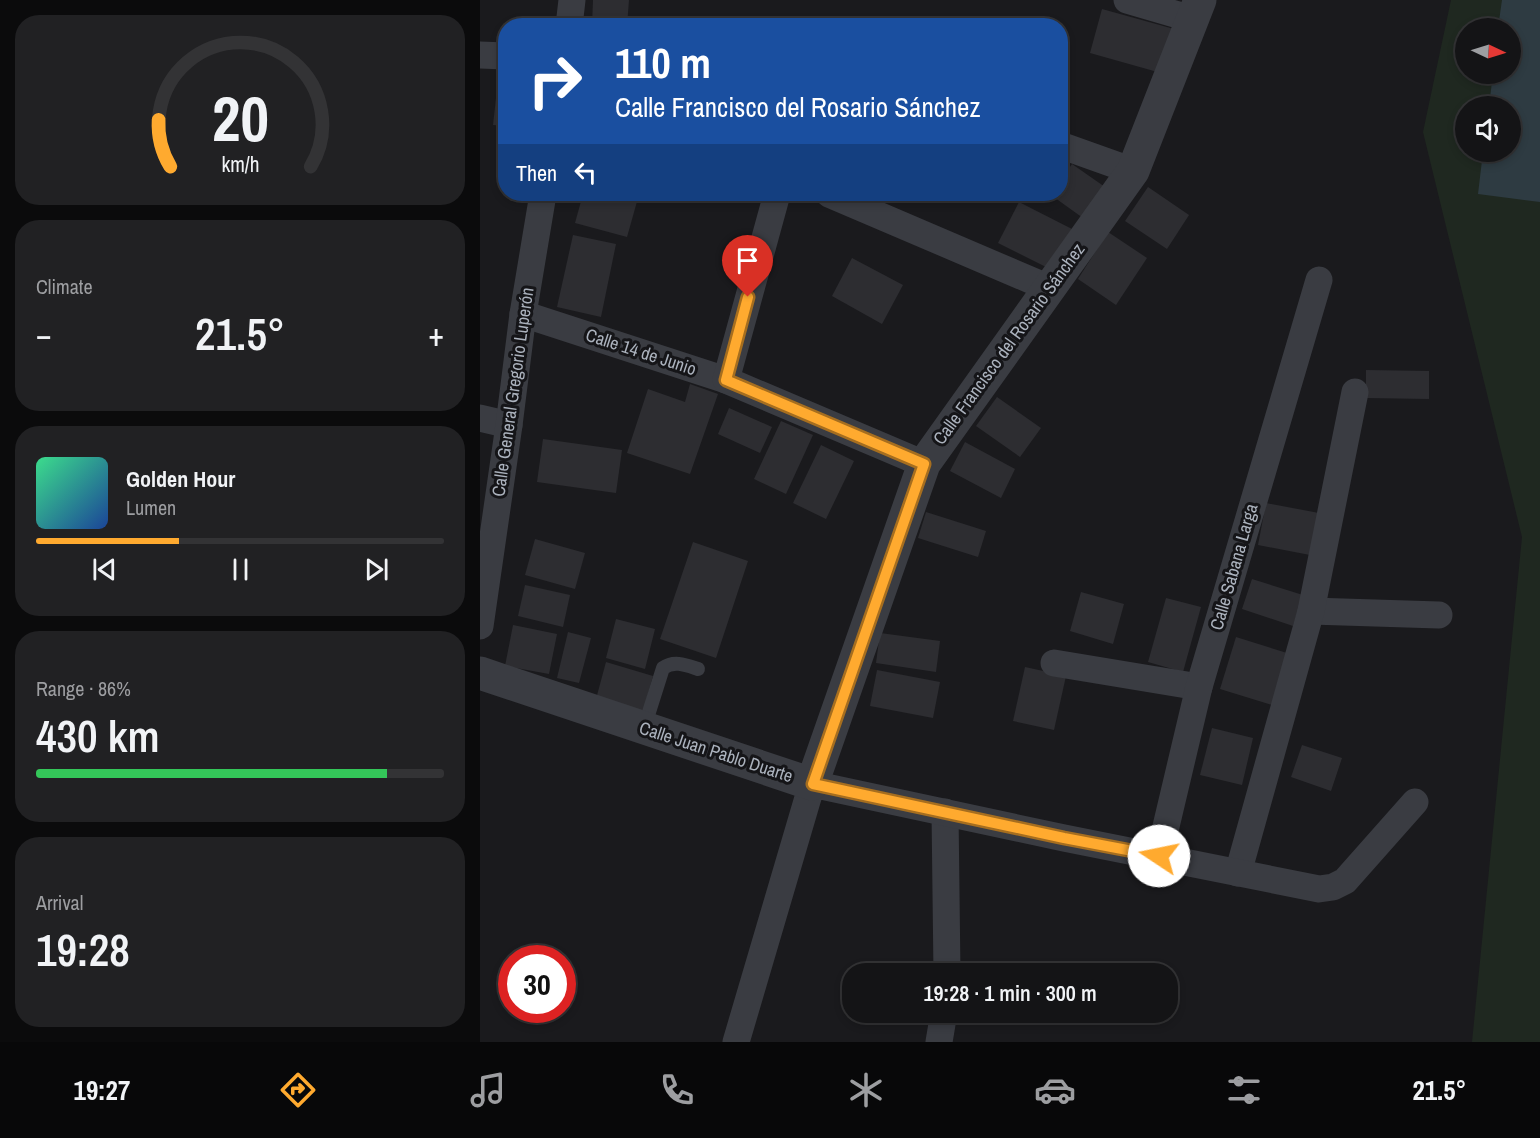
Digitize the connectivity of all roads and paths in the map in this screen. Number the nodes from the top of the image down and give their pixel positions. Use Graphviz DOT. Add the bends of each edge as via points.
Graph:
graph roads {
  1 [pos="572,0"];
  2 [pos="1127,0"];
  3 [pos="1196,10"];
  4 [pos="570,18"];
  5 [pos="480,55"];
  6 [pos="498,56"];
  7 [pos="1068,148"];
  8 [pos="1133,171"];
  9 [pos="542,201"];
  10 [pos="775,201"];
  11 [pos="845,201"];
  12 [pos="1319,280"];
  13 [pos="1049,288"];
  14 [pos="523,314"];
  15 [pos="726,380"];
  16 [pos="1355,392"];
  17 [pos="480,418"];
  18 [pos="509,425"];
  19 [pos="924,464"];
  20 [pos="1311,611"];
  21 [pos="1439,615"];
  22 [pos="480,626"];
  23 [pos="1054,663"];
  24 [pos="698,669"];
  25 [pos="480,673"];
  26 [pos="1199,687"];
  27 [pos="644,728"];
  28 [pos="813,784"];
  29 [pos="1415,802"];
  30 [pos="945,812"];
  31 [pos="1159,856"];
  32 [pos="1238,873"];
  33 [pos="947,963"];
  34 [pos="942,1023"];
  35 [pos="736,1042"];
  36 [pos="939,1042"];
  1 -- 4 [label="street"];
  2 -- 3 [label="street"];
  3 -- 8 [label="street, Calle Francisco del Rosario Sánchez"];
  5 -- 6 [label="street"];
  7 -- 8 [label="street"];
  8 -- 13 [label="street, Calle Francisco del Rosario Sánchez"];
  9 -- 14 [label="street, Calle General Gregorio Luperón"];
  10 -- 15 [label="street"];
  11 -- 13 [label="street"];
  12 -- 26 [label="street, Calle Sabana Larga"];
  13 -- 19 [label="street, Calle Francisco del Rosario Sánchez"];
  14 -- 15 [label="street, Calle 14 de Junio"];
  14 -- 18 [label="street, Calle General Gregorio Luperón"];
  15 -- 19 [label="street, Calle 14 de Junio"];
  16 -- 20 [label="street"];
  17 -- 18 [label="street"];
  18 -- 22 [label="street, Calle General Gregorio Luperón"];
  19 -- 28 [label="street, Calle Francisco del Rosario Sánchez"];
  20 -- 21 [label="street"];
  20 -- 32 [label="street"];
  23 -- 26 [label="street"];
  24 -- 27 [label="lane" via="669,663 663,668"];
  25 -- 27 [label="street, Calle Juan Pablo Duarte"];
  26 -- 31 [label="street, Calle Sabana Larga"];
  27 -- 28 [label="street, Calle Juan Pablo Duarte"];
  28 -- 30 [label="street, Calle Juan Pablo Duarte"];
  28 -- 35 [label="street, Calle Francisco del Rosario Sánchez"];
  29 -- 32 [label="street, Calle Juan Pablo Duarte" via="1345,881 1333,887 1319,889"];
  30 -- 31 [label="street, Calle Juan Pablo Duarte"];
  30 -- 33 [label="street"];
  31 -- 32 [label="street, Calle Juan Pablo Duarte"];
  34 -- 36 [label="street"];
}
